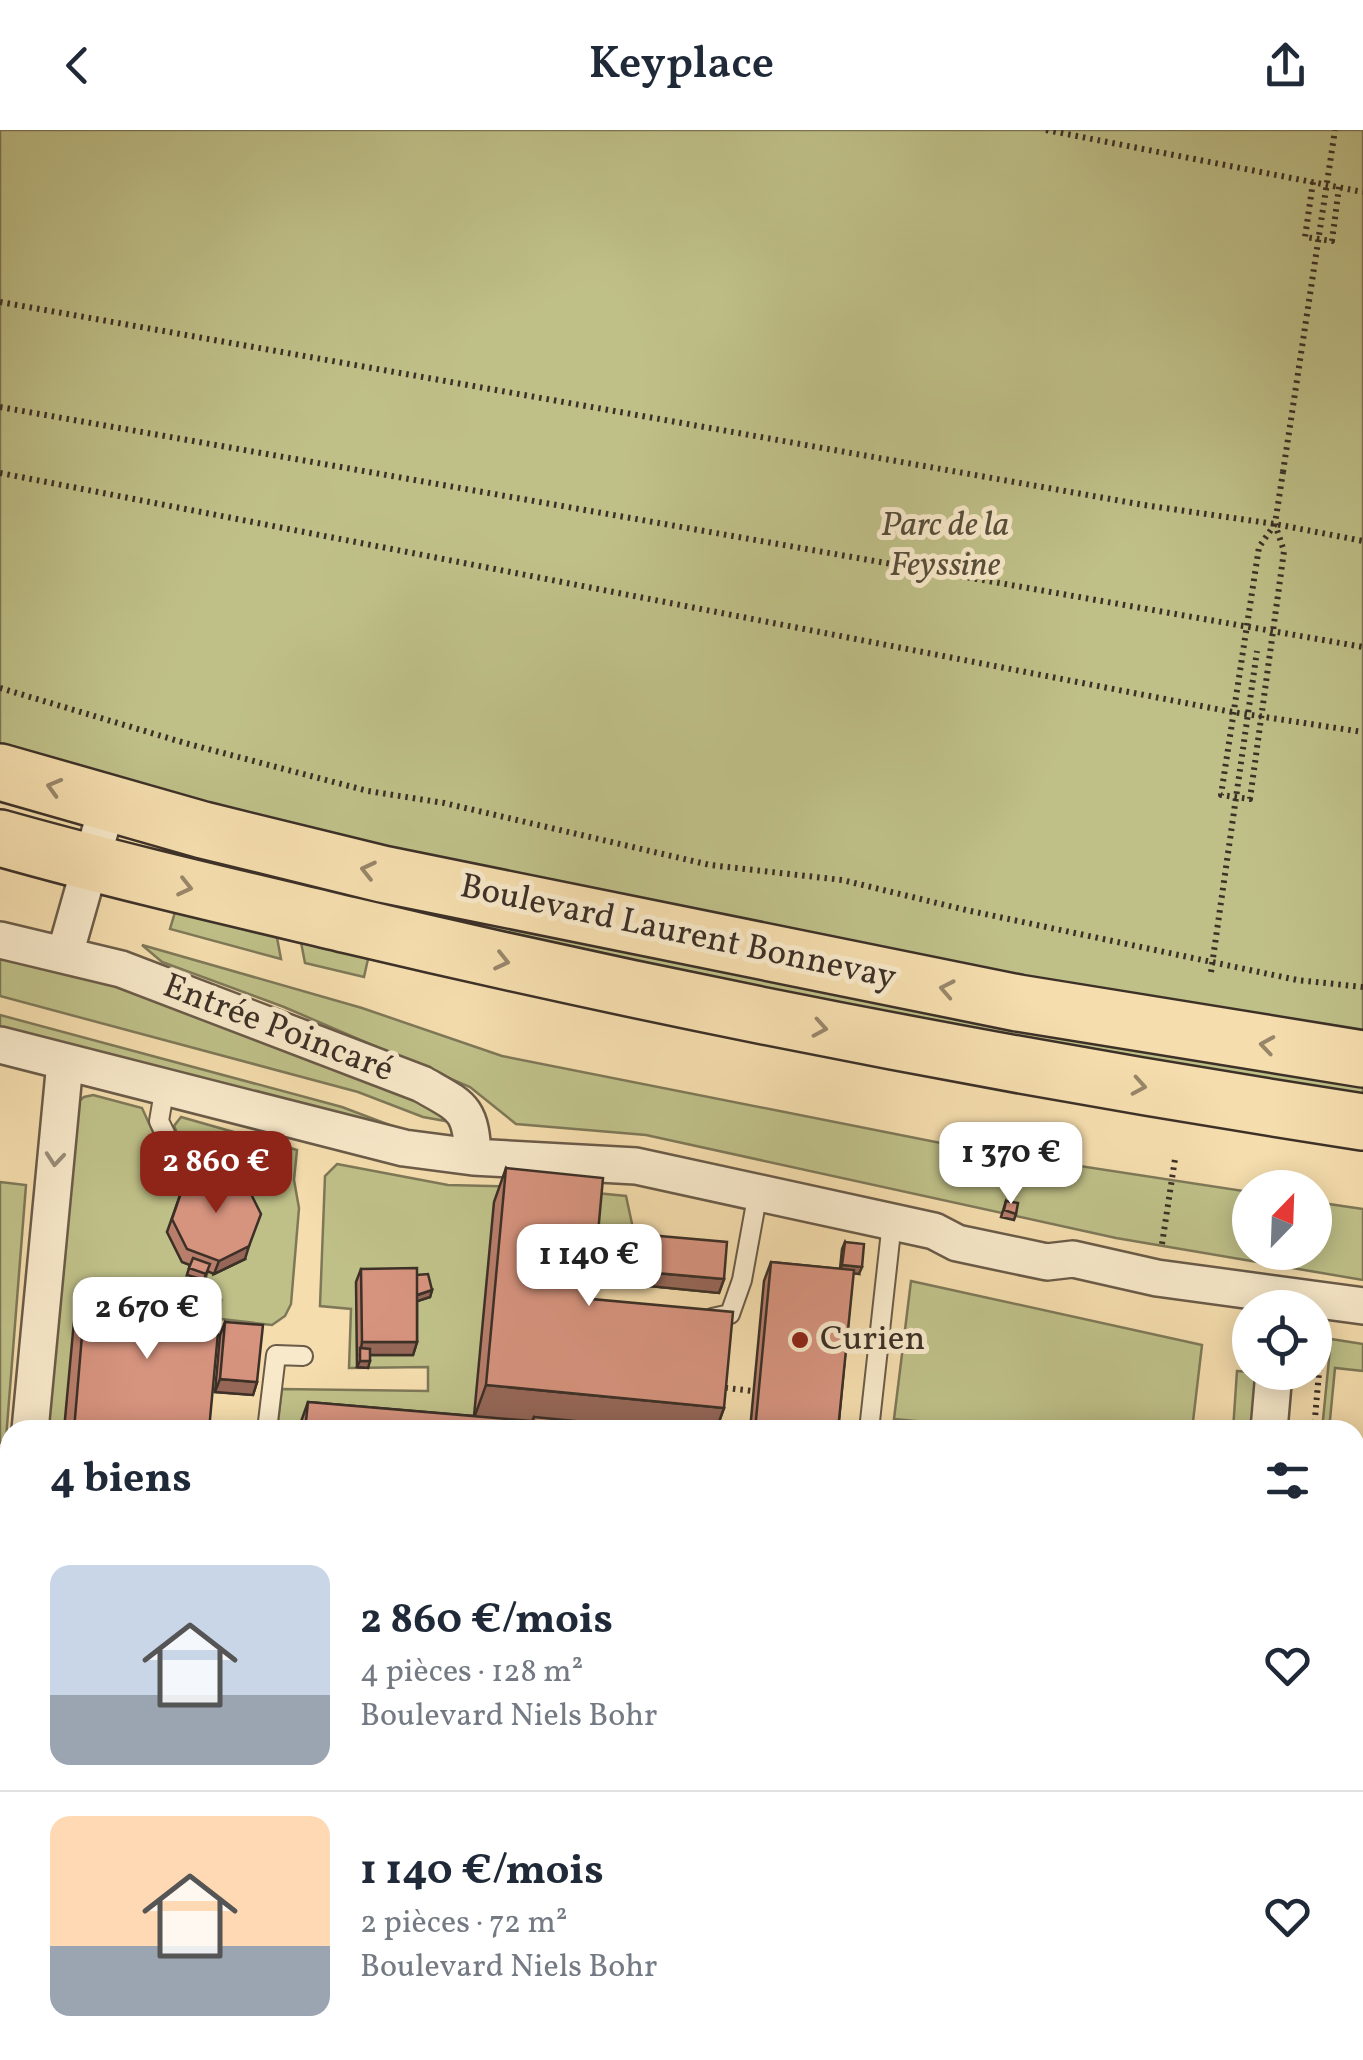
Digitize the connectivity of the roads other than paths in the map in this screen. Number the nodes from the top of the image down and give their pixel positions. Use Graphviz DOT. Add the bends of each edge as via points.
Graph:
graph roads {
  1 [pos="0,772"];
  2 [pos="108,802"];
  3 [pos="0,838"];
  4 [pos="91,862"];
  5 [pos="0,940"];
  6 [pos="65,954"];
  7 [pos="0,1045"];
  8 [pos="1363,1059"];
  9 [pos="65,1062"];
  10 [pos="166,1086"];
  11 [pos="1363,1122"];
  12 [pos="472,1144"];
  13 [pos="758,1192"];
  14 [pos="194,1193"];
  15 [pos="892,1222"];
  16 [pos="1232,1292"];
  17 [pos="697,1322"];
  18 [pos="303,1356"];
  19 [pos="1272,1390"];
  20 [pos="31,1420"];
  21 [pos="269,1420"];
  22 [pos="870,1420"];
  23 [pos="1270,1420"];
  2 -- 1 [label="main road, Boulevard Laurent Bonnevay, one-way"];
  2 -- 4 [label="street"];
  8 -- 2 [label="main road, Boulevard Laurent Bonnevay, one-way" via="1018,1003 652,930 382,874"];
  3 -- 4 [label="main road, Boulevard Laurent Bonnevay"];
  4 -- 6 [label="street"];
  4 -- 11 [label="main road, Boulevard Laurent Bonnevay, one-way" via="540,970 803,1025"];
  5 -- 6 [label="street, Entrée Poincaré"];
  6 -- 12 [label="street, Entrée Poincaré" via="422,1084 463,1108"];
  7 -- 9 [label="street"];
  9 -- 10 [label="street"];
  9 -- 20 [label="street, one-way"];
  10 -- 12 [label="street" via="404,1148"];
  10 -- 14 [label="lane" via="160,1120"];
  12 -- 13 [label="street" via="636,1166"];
  13 -- 15 [label="street"];
  13 -- 17 [label="lane" via="730,1314"];
  15 -- 16 [label="street" via="1047,1262 1074,1258"];
  15 -- 22 [label="lane"];
  18 -- 21 [label="lane" via="276,1354"];
  19 -- 23 [label="street"];
}
